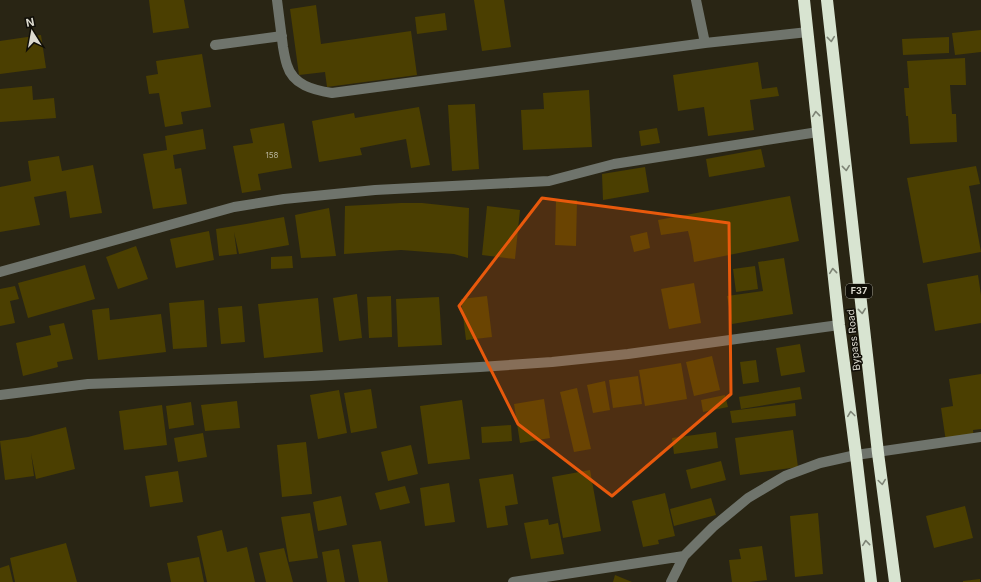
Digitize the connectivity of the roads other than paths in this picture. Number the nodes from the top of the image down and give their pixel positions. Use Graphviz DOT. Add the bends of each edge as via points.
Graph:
graph roads {
  1 [pos="277,0"];
  2 [pos="696,0"];
  3 [pos="804,0"];
  4 [pos="827,0"];
  5 [pos="808,32"];
  6 [pos="282,36"];
  7 [pos="705,43"];
  8 [pos="215,44"];
  9 [pos="818,132"];
  10 [pos="0,272"];
  11 [pos="839,325"];
  12 [pos="0,395"];
  13 [pos="981,437"];
  14 [pos="878,453"];
  15 [pos="856,455"];
  16 [pos="684,556"];
  17 [pos="512,582"];
  18 [pos="671,582"];
  19 [pos="871,582"];
  20 [pos="895,582"];
  1 -- 6 [label="street"];
  2 -- 7 [label="street"];
  3 -- 5 [label="highway, Bypass Road / F37"];
  4 -- 14 [label="highway, Bypass Road / F37, one-way"];
  5 -- 7 [label="street"];
  9 -- 5 [label="highway, Bypass Road / F37, one-way"];
  6 -- 7 [label="street" via="287,66 294,78 304,86 332,93"];
  6 -- 8 [label="street"];
  9 -- 10 [label="street" via="614,164 549,181 375,190 234,207"];
  11 -- 9 [label="highway, Bypass Road / F37, one-way"];
  11 -- 12 [label="street" via="552,362 311,376 88,384"];
  15 -- 11 [label="highway, Bypass Road / F37, one-way"];
  13 -- 14 [label="street"];
  14 -- 15 [label="street"];
  14 -- 20 [label="highway, Bypass Road / F37, one-way"];
  15 -- 16 [label="street" via="820,463 785,476 748,498 713,527"];
  19 -- 15 [label="highway, Bypass Road / F37, one-way"];
  16 -- 17 [label="street"];
  16 -- 18 [label="street"];
}
